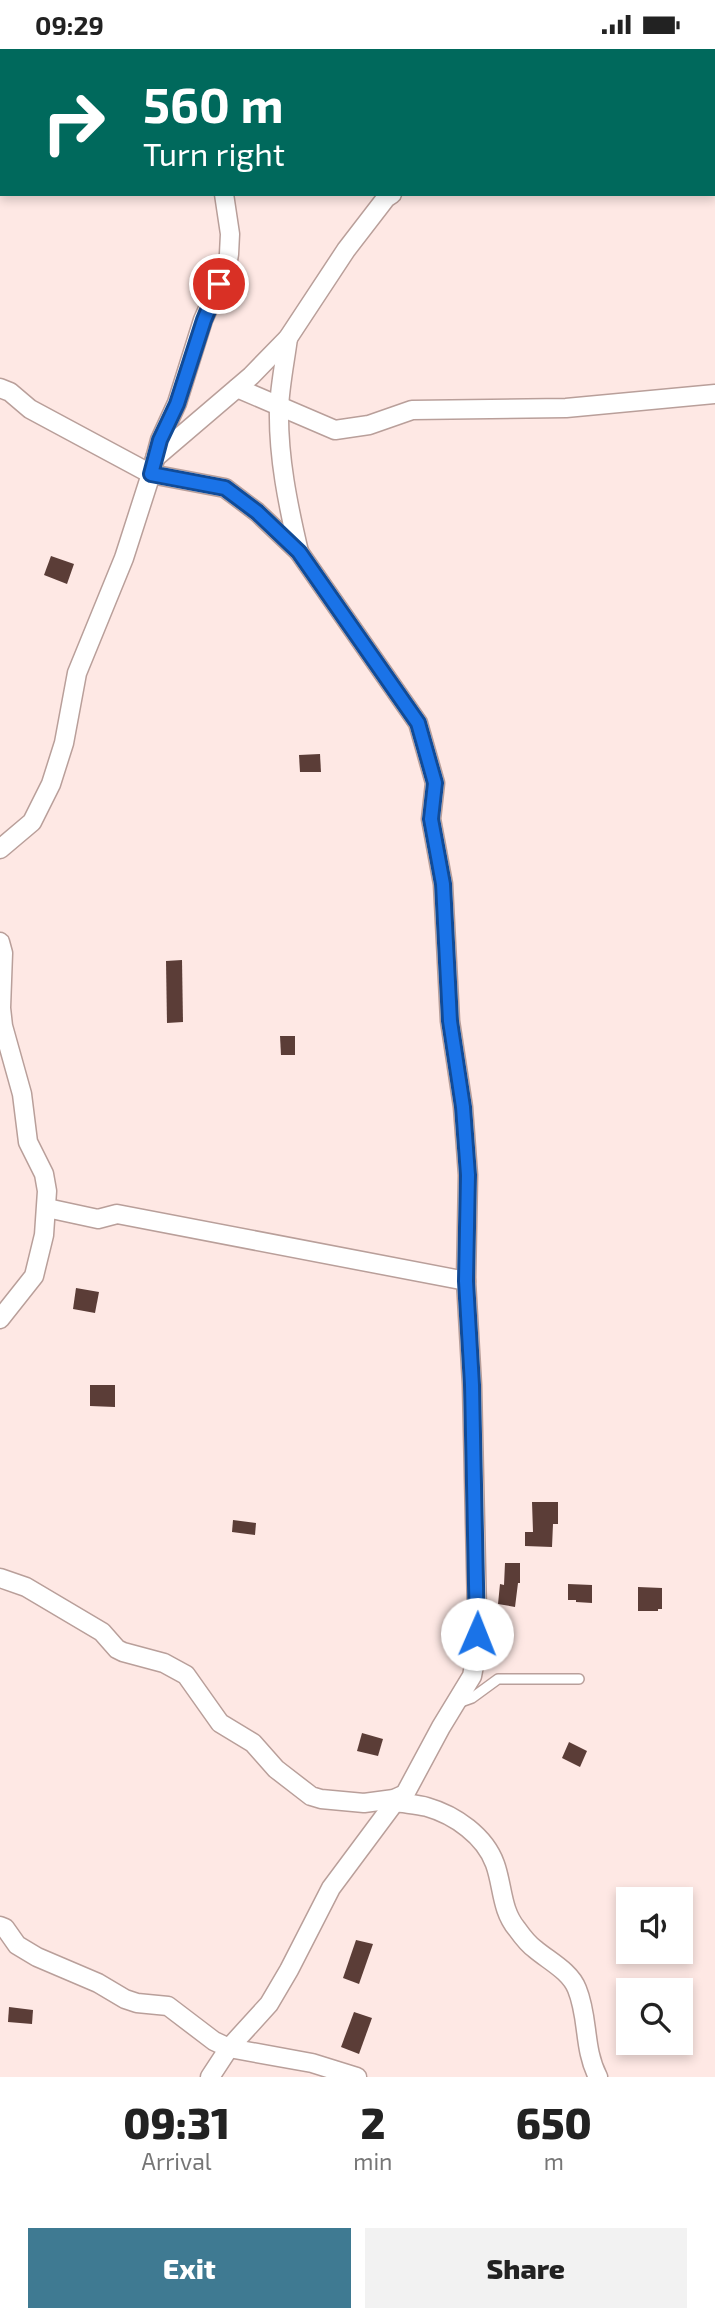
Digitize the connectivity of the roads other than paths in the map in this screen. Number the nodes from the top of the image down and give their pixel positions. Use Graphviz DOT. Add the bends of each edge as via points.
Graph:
graph roads {
  1 [pos="224,196"];
  2 [pos="389,196"];
  3 [pos="288,338"];
  4 [pos="0,388"];
  5 [pos="237,388"];
  6 [pos="715,394"];
  7 [pos="279,405"];
  8 [pos="153,466"];
  9 [pos="299,552"];
  10 [pos="0,849"];
  11 [pos="0,942"];
  12 [pos="47,1209"];
  13 [pos="466,1281"];
  14 [pos="0,1319"];
  15 [pos="0,1578"];
  16 [pos="579,1679"];
  17 [pos="456,1704"];
  18 [pos="395,1801"];
  19 [pos="0,1926"];
  20 [pos="229,2048"];
  21 [pos="210,2077"];
  22 [pos="357,2077"];
  23 [pos="598,2077"];
  1 -- 8 [label="street" via="230,234 227,266"];
  2 -- 3 [label="street" via="346,250"];
  3 -- 5 [label="street"];
  3 -- 7 [label="street"];
  4 -- 8 [label="street" via="30,409"];
  5 -- 7 [label="street"];
  5 -- 8 [label="street"];
  6 -- 7 [label="street" via="566,408 412,410 369,425 335,430"];
  7 -- 9 [label="street" via="286,498"];
  8 -- 9 [label="street" via="225,488"];
  8 -- 10 [label="street" via="124,558 77,673 51,784 32,822"];
  9 -- 13 [label="street" via="418,723 435,783 431,819 443,884 450,1021 468,1175"];
  11 -- 12 [label="street" via="3,1026 22,1094 28,1142 44,1174"];
  12 -- 13 [label="street" via="98,1219 117,1214"];
  12 -- 14 [label="street" via="34,1276"];
  13 -- 17 [label="street" via="477,1613 472,1676"];
  15 -- 18 [label="street" via="26,1587 102,1632 117,1649 186,1675 219,1723 253,1743 276,1769 311,1796 364,1803"];
  16 -- 17 [label="lane" via="498,1679"];
  17 -- 18 [label="street" via="405,1794"];
  18 -- 20 [label="street" via="331,1888 269,2004"];
  18 -- 23 [label="street" via="439,1812 466,1827 486,1846 514,1926 577,1987 590,2060"];
  19 -- 20 [label="street" via="17,1945 37,1957 125,1999 167,2006"];
  20 -- 21 [label="street"];
  20 -- 22 [label="street" via="312,2063"];
}
